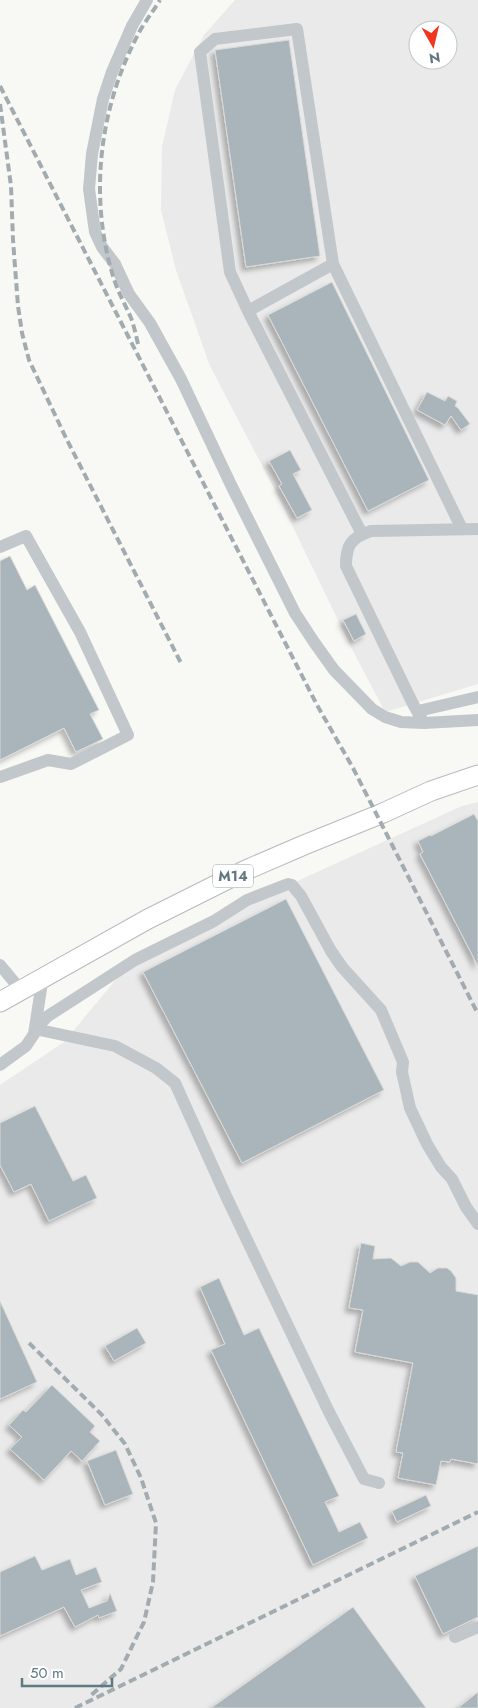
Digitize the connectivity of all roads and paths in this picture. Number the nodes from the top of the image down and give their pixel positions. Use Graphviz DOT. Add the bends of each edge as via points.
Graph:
graph roads {
  1 [pos="147,0"];
  2 [pos="333,264"];
  3 [pos="248,310"];
  4 [pos="462,529"];
  5 [pos="478,529"];
  6 [pos="362,534"];
  7 [pos="0,547"];
  8 [pos="478,697"];
  9 [pos="418,711"];
  10 [pos="478,720"];
  11 [pos="424,723"];
  12 [pos="478,775"];
  13 [pos="0,777"];
  14 [pos="0,965"];
  15 [pos="44,976"];
  16 [pos="20,990"];
  17 [pos="0,1002"];
  18 [pos="35,1029"];
  19 [pos="0,1065"];
  20 [pos="478,1224"];
  21 [pos="379,1483"];
  22 [pos="478,1627"];
  23 [pos="455,1637"];
  1 -- 11 [label="street" via="128,34 103,99 89,189 95,232 181,379 295,613 314,642 334,670 372,709 401,722"];
  2 -- 3 [label="street"];
  2 -- 3 [label="street" via="296,29 215,39 200,52 230,272"];
  2 -- 4 [label="street"];
  3 -- 6 [label="street"];
  4 -- 5 [label="street"];
  4 -- 6 [label="street" via="371,531"];
  6 -- 9 [label="street" via="352,541 346,552 346,566"];
  7 -- 13 [label="street" via="26,536 80,632 128,735 71,764 48,760"];
  8 -- 9 [label="street"];
  9 -- 11 [label="street"];
  10 -- 11 [label="street"];
  12 -- 15 [label="highway, M14" via="431,791 246,870 148,918"];
  14 -- 16 [label="street"];
  15 -- 16 [label="highway, M14"];
  15 -- 18 [label="street"];
  16 -- 17 [label="highway, M14"];
  18 -- 19 [label="street" via="26,1046"];
  18 -- 20 [label="street" via="48,1016 135,960 214,921 247,900 292,885 331,951 381,1010 403,1062 410,1108 427,1144"];
  18 -- 21 [label="street" via="115,1046 156,1068 175,1083 338,1429 364,1479"];
  22 -- 23 [label="street"];
}
